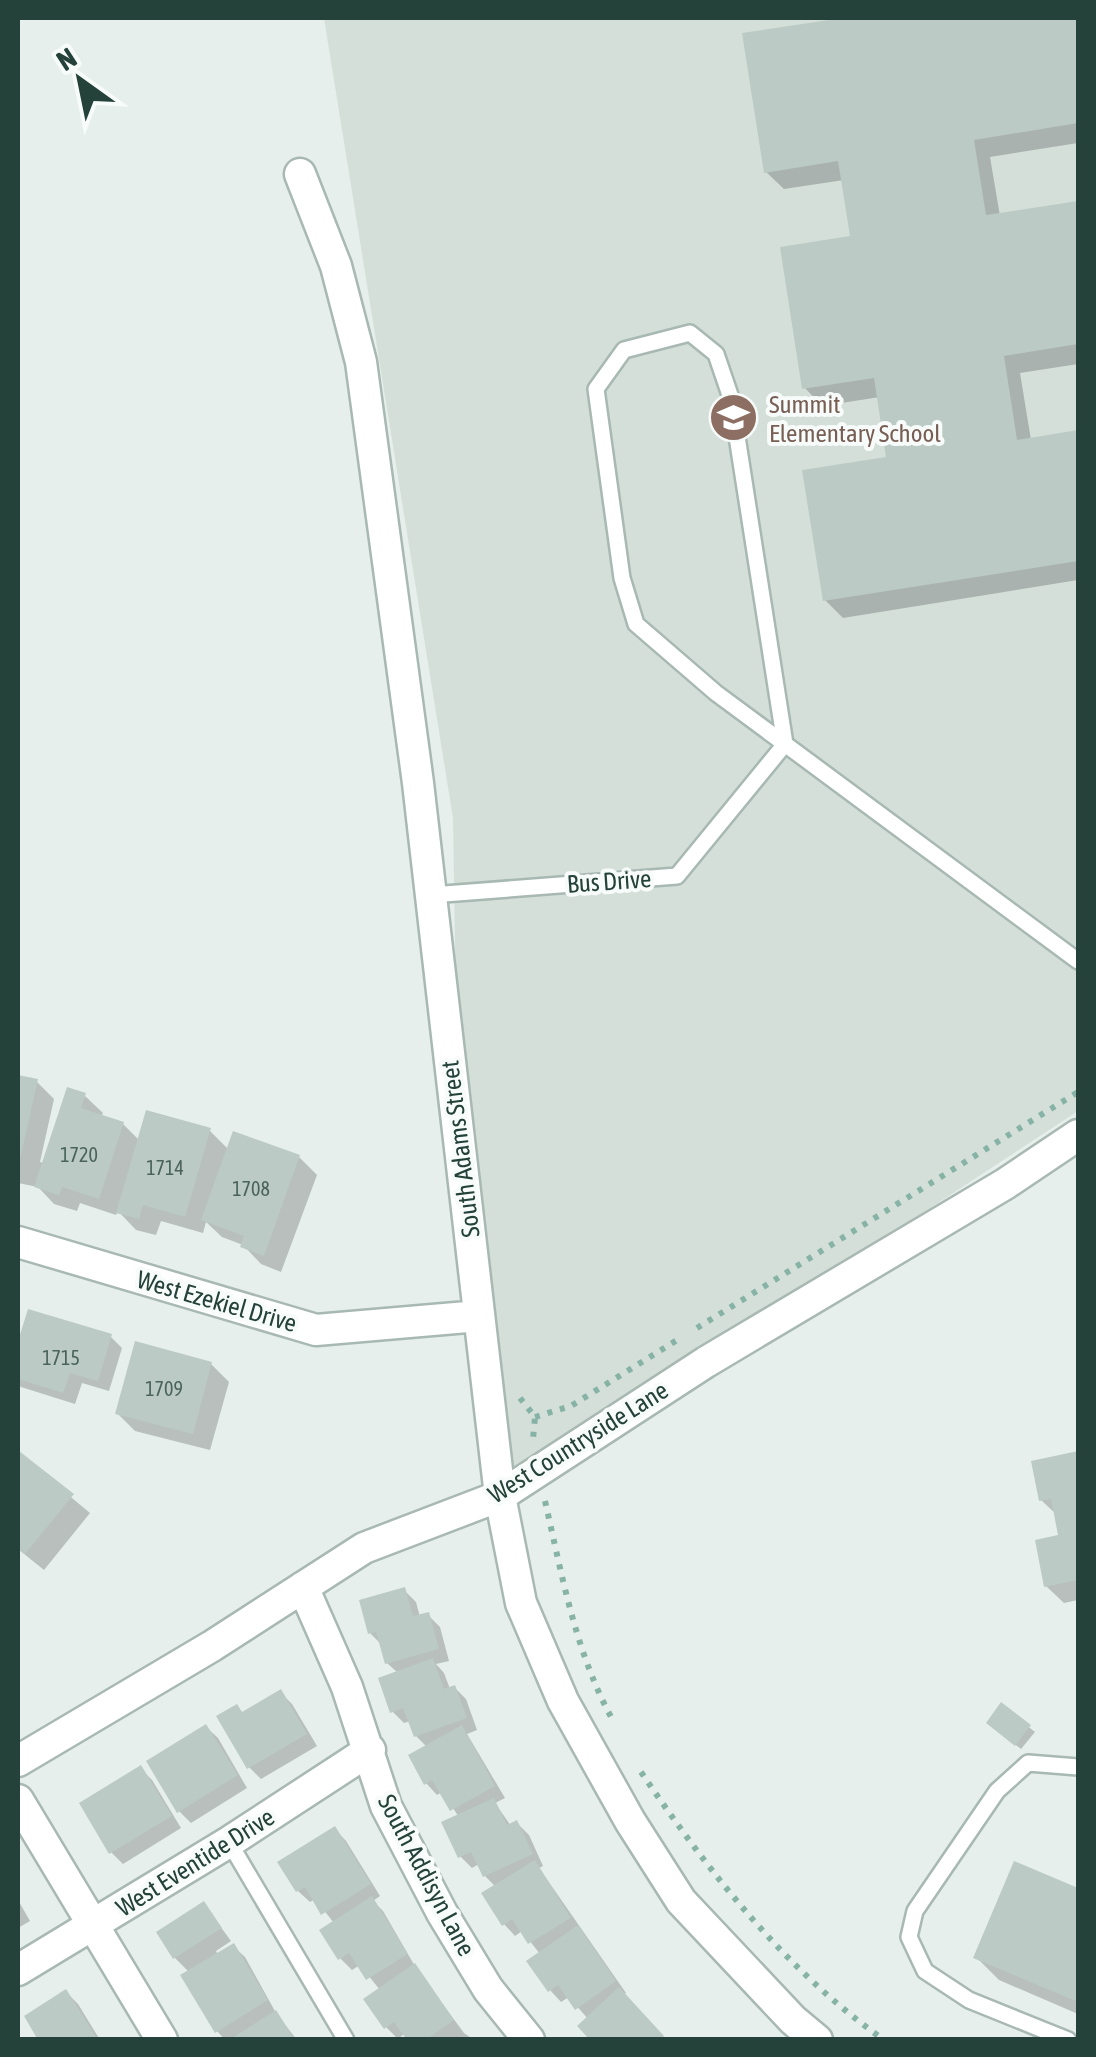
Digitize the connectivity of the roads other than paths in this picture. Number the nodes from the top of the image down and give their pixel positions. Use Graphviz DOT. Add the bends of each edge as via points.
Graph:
graph roads {
  1 [pos="300,174"];
  2 [pos="785,744"];
  3 [pos="431,895"];
  4 [pos="1078,961"];
  5 [pos="1078,1135"];
  6 [pos="18,1242"];
  7 [pos="479,1316"];
  8 [pos="500,1496"];
  9 [pos="303,1587"];
  10 [pos="370,1750"];
  11 [pos="18,1761"];
  12 [pos="1078,1767"];
  13 [pos="18,1800"];
  14 [pos="229,1842"];
  15 [pos="92,1925"];
  16 [pos="18,1970"];
  17 [pos="162,2040"];
  18 [pos="346,2040"];
  19 [pos="529,2040"];
  20 [pos="818,2040"];
  21 [pos="1068,2040"];
  1 -- 3 [label="street, South Adams Street" via="336,266 361,362"];
  2 -- 2 [label="lane" via="731,398 716,354 690,334 624,350 596,389 622,578 636,624"];
  2 -- 3 [label="lane, Bus Drive" via="677,876"];
  2 -- 4 [label="lane"];
  3 -- 7 [label="street, South Adams Street"];
  5 -- 8 [label="street, West Countryside Lane"];
  6 -- 7 [label="street, West Ezekiel Drive" via="316,1330"];
  7 -- 8 [label="street, South Adams Street"];
  8 -- 9 [label="street, West Countryside Lane" via="364,1548"];
  8 -- 20 [label="street, South Adams Street" via="522,1604 562,1701 630,1821 682,1901"];
  9 -- 10 [label="street, South Addisyn Lane"];
  9 -- 11 [label="street, West Countryside Lane"];
  10 -- 14 [label="street, West Eventide Drive"];
  10 -- 19 [label="street, South Addisyn Lane" via="386,1806 442,1913 488,1989"];
  12 -- 21 [label="lane" via="1028,1763 998,1790 915,1911 909,1937 925,1971 969,2000"];
  13 -- 15 [label="street"];
  14 -- 15 [label="street, West Eventide Drive"];
  14 -- 18 [label="lane"];
  15 -- 16 [label="street, West Eventide Drive"];
  15 -- 17 [label="street"];
}
